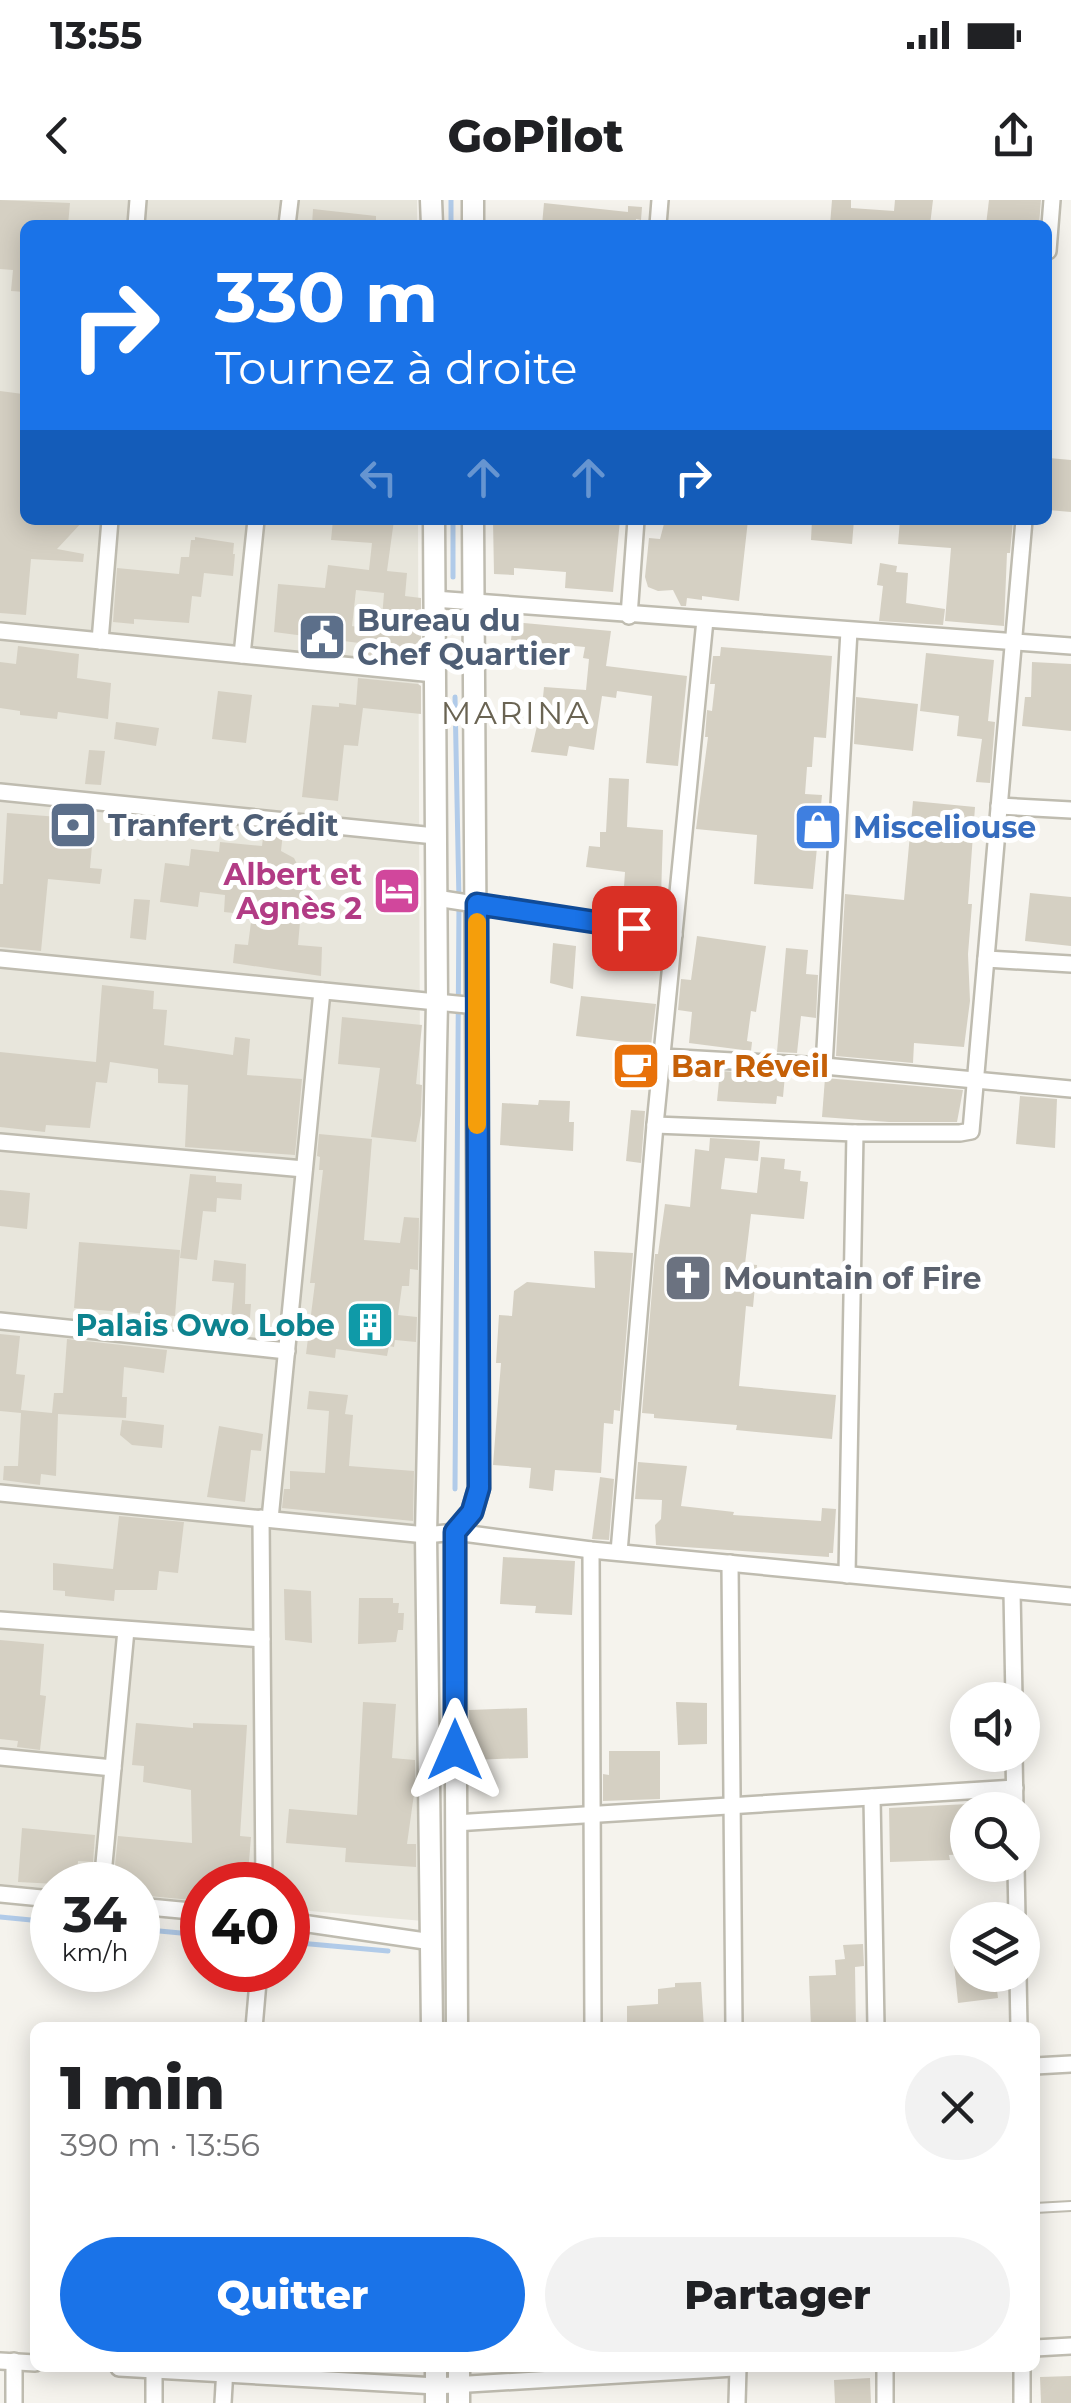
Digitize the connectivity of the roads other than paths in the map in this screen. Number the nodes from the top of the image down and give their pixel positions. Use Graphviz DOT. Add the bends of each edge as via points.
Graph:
graph roads {
  1 [pos="110,525"];
  2 [pos="255,525"];
  3 [pos="434,525"];
  4 [pos="473,525"];
  5 [pos="636,525"];
  6 [pos="1024,525"];
  7 [pos="434,600"];
  8 [pos="474,602"];
  9 [pos="629,616"];
  10 [pos="705,620"];
  11 [pos="0,631"];
  12 [pos="849,631"];
  13 [pos="100,640"];
  14 [pos="1013,642"];
  15 [pos="1071,646"];
  16 [pos="242,655"];
  17 [pos="434,674"];
  18 [pos="0,792"];
  19 [pos="999,806"];
  20 [pos="1071,810"];
  21 [pos="436,836"];
  22 [pos="436,898"];
  23 [pos="477,904"];
  24 [pos="674,934"];
  25 [pos="0,959"];
  26 [pos="986,959"];
  27 [pos="1071,964"];
  28 [pos="322,991"];
  29 [pos="436,1002"];
  30 [pos="477,1006"];
  31 [pos="662,1057"];
  32 [pos="824,1066"];
  33 [pos="975,1079"];
  34 [pos="1071,1089"];
  35 [pos="655,1125"];
  36 [pos="855,1133"];
  37 [pos="0,1142"];
  38 [pos="304,1169"];
  39 [pos="0,1321"];
  40 [pos="286,1350"];
  41 [pos="0,1492"];
  42 [pos="266,1518"];
  43 [pos="455,1532"];
  44 [pos="426,1535"];
  45 [pos="591,1550"];
  46 [pos="619,1552"];
  47 [pos="730,1563"];
  48 [pos="847,1575"];
  49 [pos="1012,1590"];
  50 [pos="1071,1596"];
  51 [pos="0,1620"];
  52 [pos="126,1630"];
  53 [pos="262,1639"];
  54 [pos="1014,1682"];
  55 [pos="0,1756"];
  56 [pos="113,1768"];
  57 [pos="1015,1772"];
  58 [pos="1015,1788"];
  59 [pos="1015,1792"];
  60 [pos="872,1797"];
  61 [pos="732,1805"];
  62 [pos="591,1814"];
  63 [pos="456,1823"];
  64 [pos="104,1862"];
  65 [pos="264,1862"];
  66 [pos="0,1894"];
  67 [pos="30,1897"];
  68 [pos="310,1926"];
  69 [pos="432,1948"];
  70 [pos="457,1953"];
  71 [pos="257,1992"];
  72 [pos="1018,1992"];
  73 [pos="255,2022"];
  74 [pos="432,2022"];
  75 [pos="456,2022"];
  76 [pos="593,2022"];
  77 [pos="734,2022"];
  78 [pos="876,2022"];
  79 [pos="1019,2022"];
  80 [pos="1071,2064"];
  81 [pos="1040,2066"];
  82 [pos="1071,2206"];
  83 [pos="1040,2208"];
  84 [pos="1071,2346"];
  85 [pos="1040,2348"];
  86 [pos="7,2361"];
  87 [pos="154,2372"];
  88 [pos="224,2372"];
  89 [pos="671,2372"];
  90 [pos="736,2372"];
  91 [pos="885,2372"];
  92 [pos="1022,2372"];
  93 [pos="459,2385"];
  94 [pos="436,2386"];
  95 [pos="14,2403"];
  96 [pos="154,2403"];
  97 [pos="224,2403"];
  98 [pos="737,2403"];
  99 [pos="885,2403"];
  100 [pos="1022,2403"];
  1 -- 13 [label="street"];
  2 -- 16 [label="street"];
  3 -- 7 [label="street"];
  4 -- 8 [label="street"];
  5 -- 9 [label="street"];
  6 -- 14 [label="street"];
  7 -- 8 [label="street"];
  7 -- 17 [label="street"];
  8 -- 9 [label="street"];
  8 -- 23 [label="street"];
  9 -- 10 [label="street"];
  10 -- 12 [label="street"];
  10 -- 24 [label="street"];
  11 -- 13 [label="street"];
  12 -- 14 [label="street"];
  12 -- 32 [label="street"];
  13 -- 16 [label="street"];
  14 -- 15 [label="street"];
  14 -- 19 [label="street"];
  16 -- 17 [label="street"];
  17 -- 21 [label="street"];
  18 -- 21 [label="street"];
  19 -- 20 [label="street"];
  19 -- 26 [label="street"];
  21 -- 22 [label="street"];
  22 -- 23 [label="street"];
  22 -- 29 [label="street"];
  23 -- 24 [label="street"];
  23 -- 30 [label="street"];
  24 -- 31 [label="street"];
  25 -- 28 [label="street"];
  26 -- 27 [label="street"];
  26 -- 33 [label="street"];
  28 -- 29 [label="street"];
  28 -- 38 [label="street"];
  29 -- 30 [label="street"];
  29 -- 44 [label="street"];
  30 -- 43 [label="street" via="479,1488 472,1512"];
  31 -- 32 [label="street"];
  31 -- 35 [label="street"];
  32 -- 33 [label="street"];
  33 -- 34 [label="street"];
  33 -- 36 [label="street" via="970,1130"];
  35 -- 36 [label="street"];
  35 -- 46 [label="street"];
  36 -- 48 [label="street"];
  37 -- 38 [label="street"];
  38 -- 40 [label="street"];
  39 -- 40 [label="street"];
  40 -- 42 [label="street"];
  41 -- 42 [label="street"];
  42 -- 44 [label="street"];
  42 -- 53 [label="street"];
  43 -- 44 [label="street"];
  43 -- 45 [label="street"];
  43 -- 63 [label="street"];
  44 -- 69 [label="street"];
  45 -- 46 [label="street"];
  45 -- 62 [label="street"];
  46 -- 47 [label="street"];
  47 -- 48 [label="street"];
  47 -- 61 [label="street"];
  48 -- 49 [label="street"];
  49 -- 50 [label="street"];
  49 -- 54 [label="street"];
  51 -- 52 [label="street"];
  52 -- 53 [label="street"];
  52 -- 56 [label="street"];
  53 -- 65 [label="street"];
  55 -- 56 [label="street"];
  56 -- 64 [label="street"];
  57 -- 58 [label="street"];
  58 -- 59 [label="street"];
  58 -- 60 [label="street"];
  60 -- 61 [label="street"];
  60 -- 78 [label="street"];
  61 -- 62 [label="street"];
  61 -- 77 [label="street"];
  62 -- 63 [label="street"];
  62 -- 76 [label="street"];
  63 -- 70 [label="street"];
  66 -- 67 [label="street"];
  68 -- 69 [label="street"];
  69 -- 70 [label="street"];
  69 -- 74 [label="street"];
  70 -- 75 [label="street"];
  71 -- 73 [label="street"];
  72 -- 79 [label="street"];
  80 -- 81 [label="street"];
  82 -- 83 [label="lane"];
  84 -- 85 [label="street"];
  86 -- 95 [label="street"];
  87 -- 96 [label="street"];
  88 -- 94 [label="street"];
  88 -- 97 [label="street"];
  89 -- 93 [label="street"];
  90 -- 98 [label="street"];
  91 -- 99 [label="street"];
  92 -- 100 [label="street"];
  93 -- 94 [label="street"];
}
